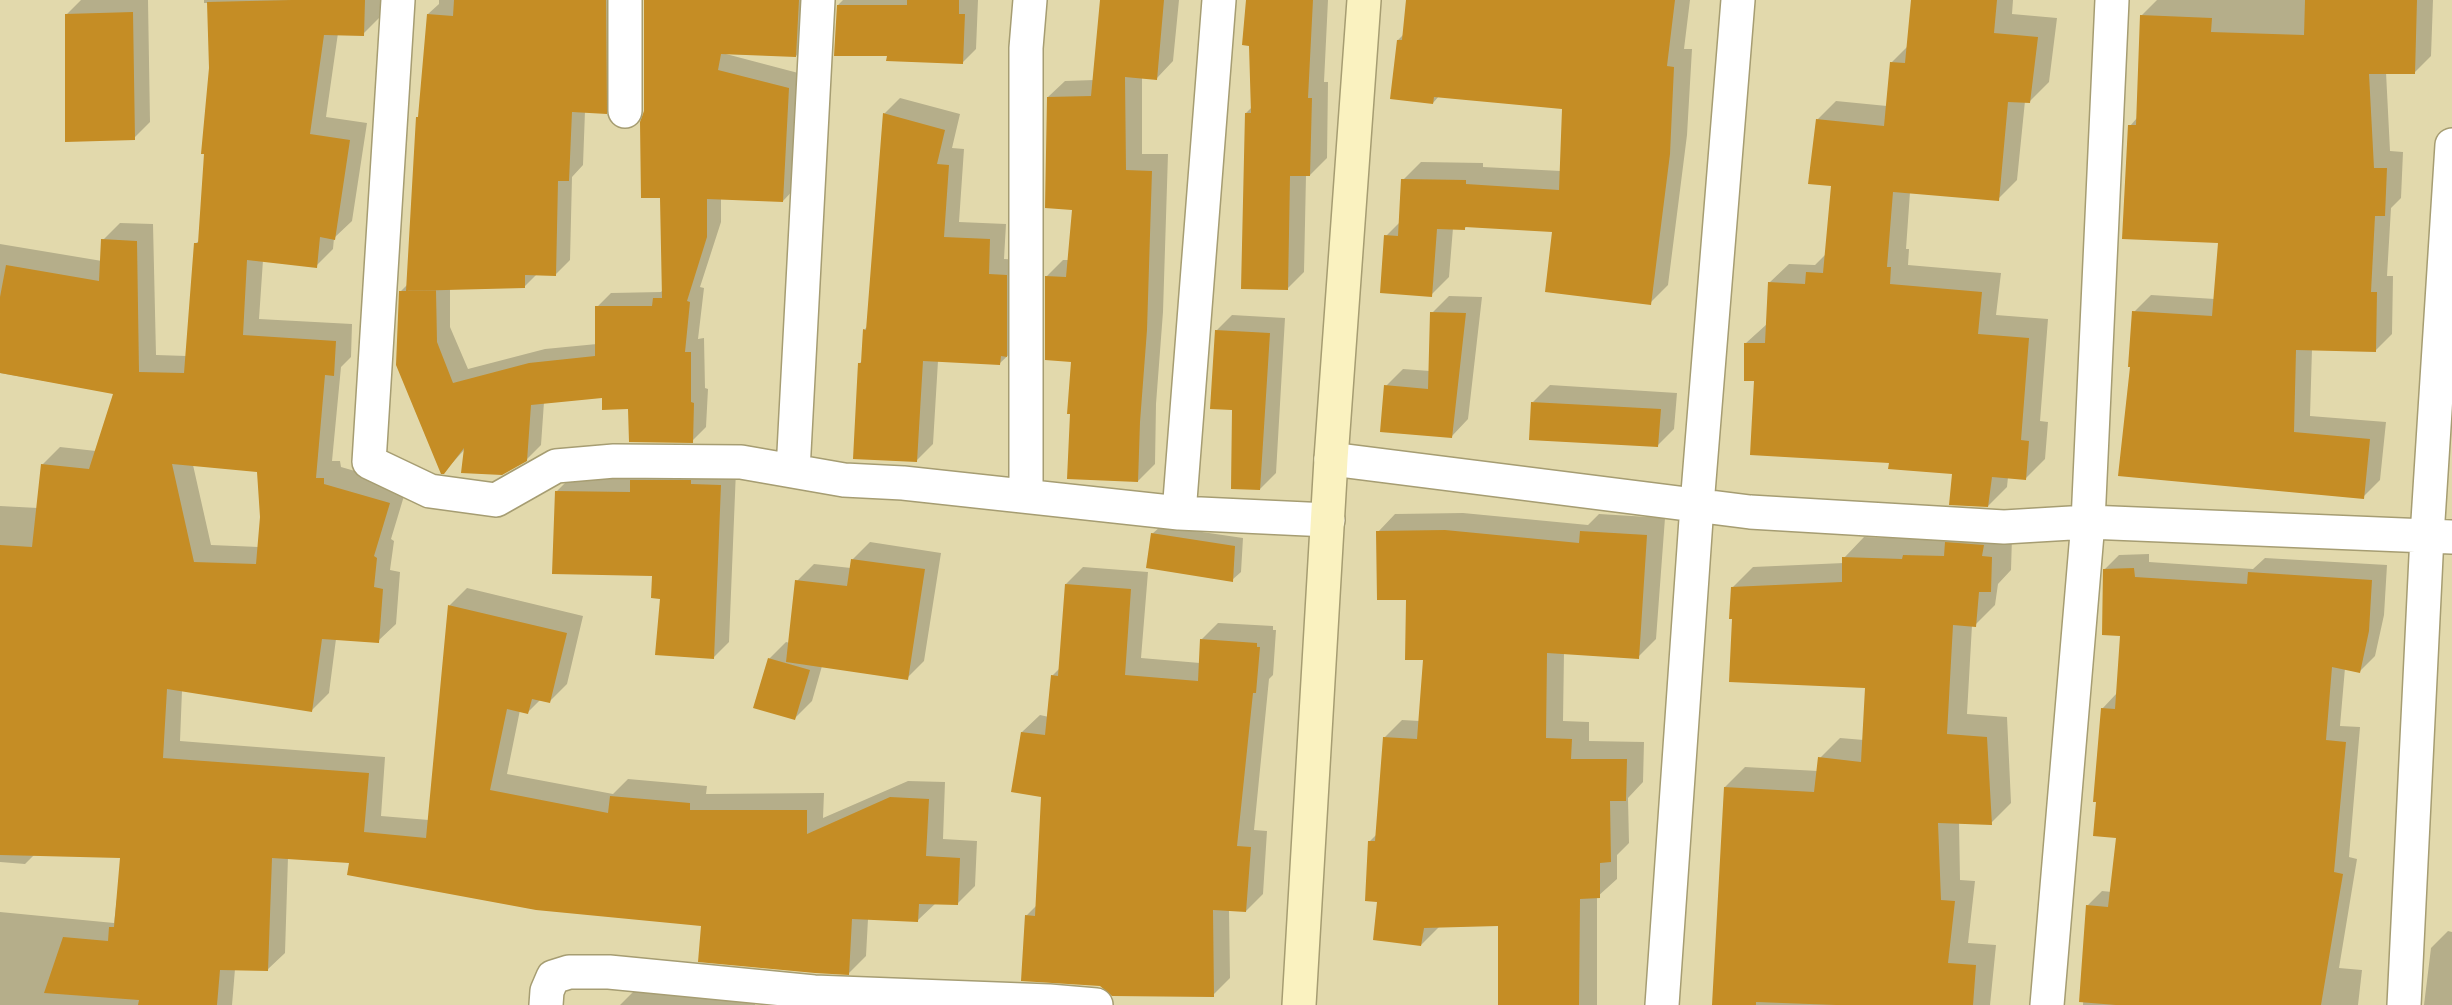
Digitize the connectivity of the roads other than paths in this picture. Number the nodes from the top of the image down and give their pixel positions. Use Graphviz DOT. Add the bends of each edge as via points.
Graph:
graph roads {
  1 [pos="398,0"];
  2 [pos="626,0"];
  3 [pos="818,0"];
  4 [pos="1030,0"];
  5 [pos="1219,0"];
  6 [pos="1364,0"];
  7 [pos="1738,0"];
  8 [pos="2112,0"];
  9 [pos="625,111"];
  10 [pos="2452,145"];
  11 [pos="1331,459"];
  12 [pos="793,471"];
  13 [pos="1026,496"];
  14 [pos="1697,505"];
  15 [pos="1179,513"];
  16 [pos="1328,520"];
  17 [pos="2088,522"];
  18 [pos="2440,536"];
  19 [pos="546,1005"];
  20 [pos="1096,1005"];
  21 [pos="1299,1005"];
  22 [pos="1662,1005"];
  23 [pos="2047,1005"];
  24 [pos="2404,1005"];
  1 -- 12 [label="street" via="369,462 430,491 496,500 556,466 614,461 741,462"];
  2 -- 9 [label="street"];
  3 -- 12 [label="street"];
  4 -- 13 [label="street" via="1026,48"];
  5 -- 15 [label="street"];
  6 -- 11 [label="street"];
  7 -- 14 [label="street"];
  8 -- 17 [label="street"];
  10 -- 18 [label="street"];
  11 -- 14 [label="street"];
  11 -- 16 [label="street"];
  12 -- 13 [label="street" via="844,480"];
  13 -- 15 [label="street"];
  14 -- 17 [label="street" via="1750,512 2004,526"];
  14 -- 22 [label="street"];
  15 -- 16 [label="street"];
  16 -- 21 [label="street"];
  17 -- 18 [label="street"];
  17 -- 23 [label="street"];
  18 -- 24 [label="street"];
  19 -- 20 [label="street" via="553,977 569,972 609,972 814,992"];
}
